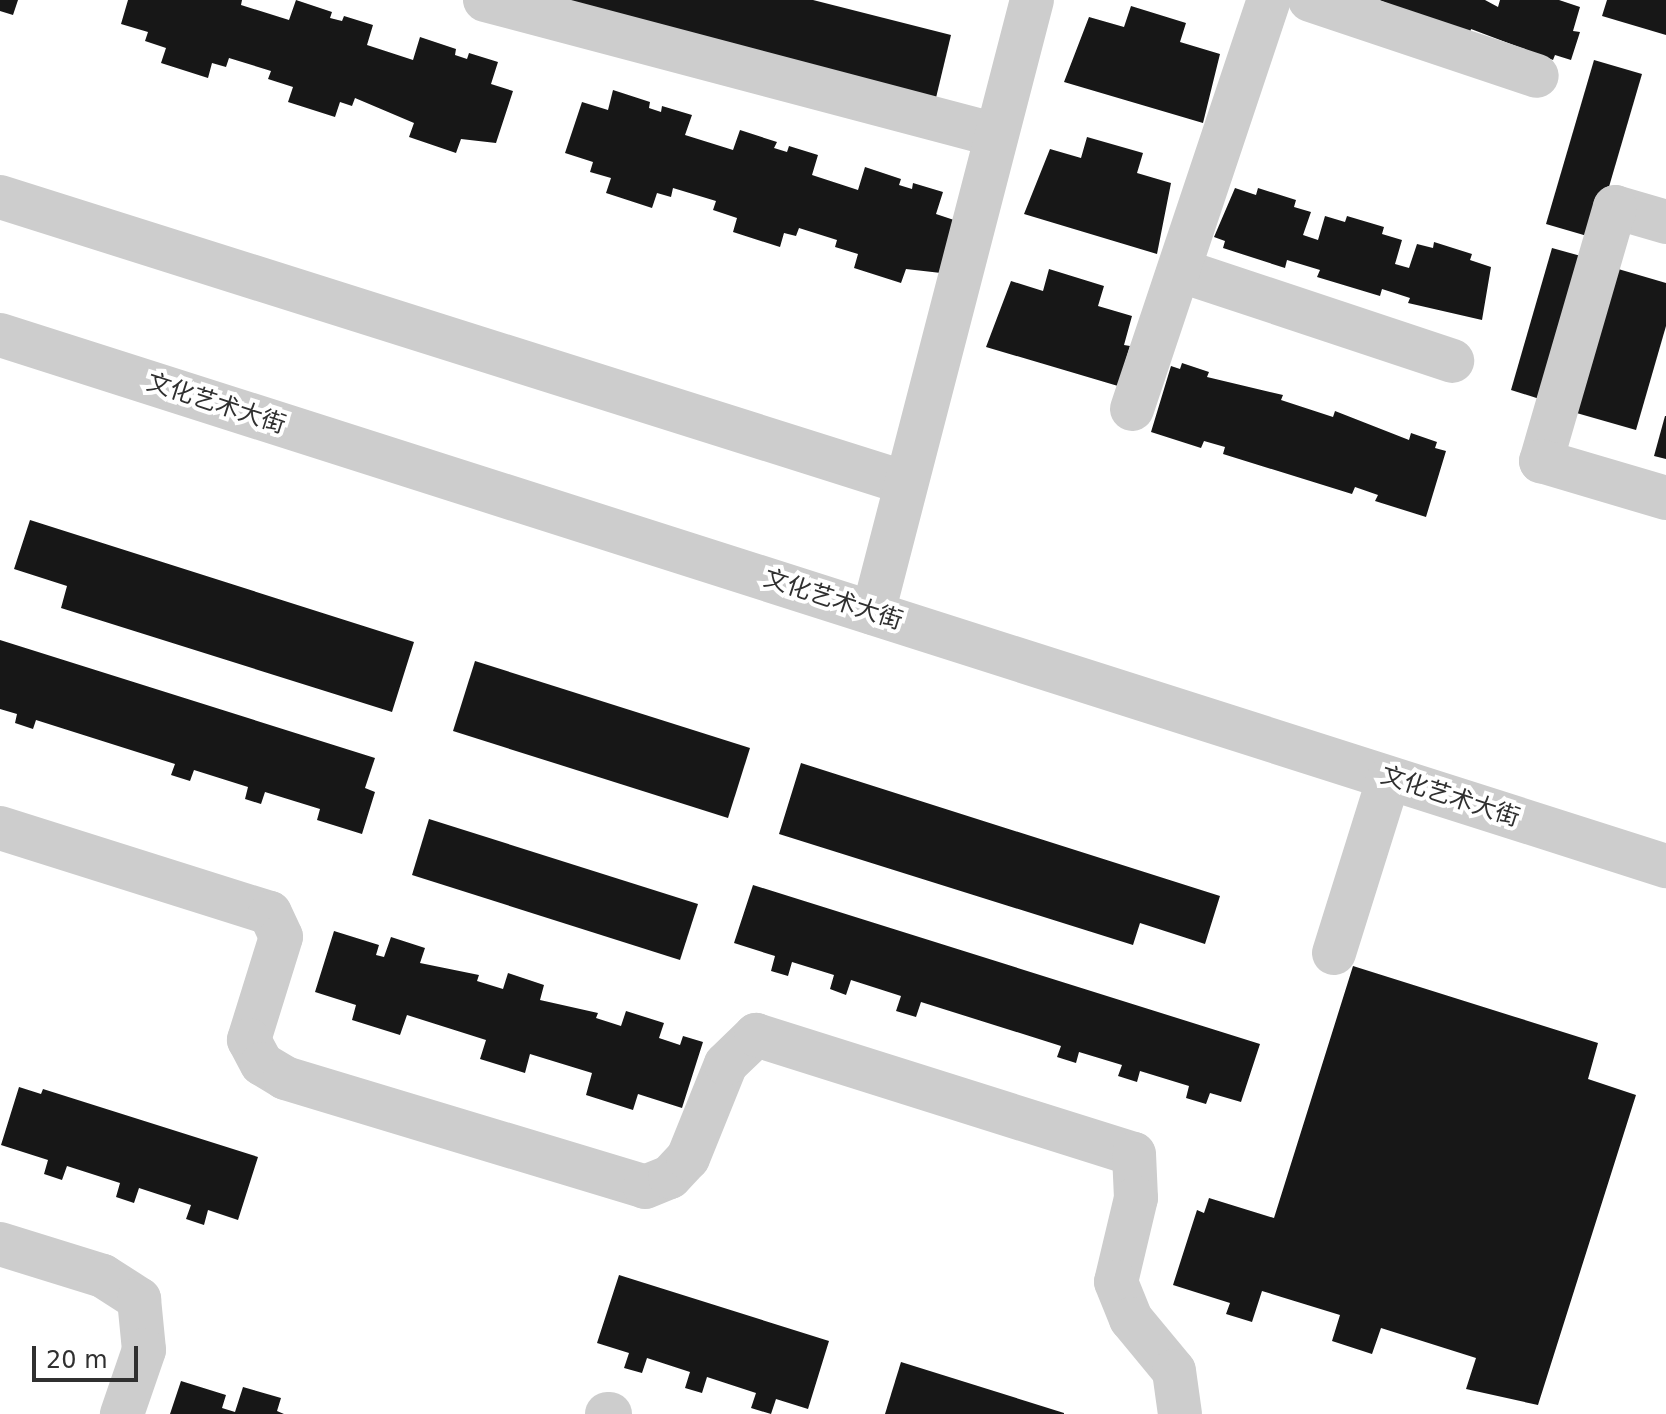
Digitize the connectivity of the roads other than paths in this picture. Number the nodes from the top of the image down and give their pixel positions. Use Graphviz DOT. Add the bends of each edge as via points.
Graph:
graph roads {
  1 [pos="485,0"];
  2 [pos="1032,0"];
  3 [pos="1269,0"];
  4 [pos="1310,0"];
  5 [pos="1537,76"];
  6 [pos="996,135"];
  7 [pos="0,197"];
  8 [pos="1666,222"];
  9 [pos="1179,270"];
  10 [pos="0,335"];
  11 [pos="1452,361"];
  12 [pos="1132,409"];
  13 [pos="906,483"];
  14 [pos="1666,498"];
  15 [pos="873,613"];
  16 [pos="1389,778"];
  17 [pos="0,828"];
  18 [pos="1666,866"];
  19 [pos="1334,953"];
  20 [pos="0,1244"];
  21 [pos="122,1414"];
  22 [pos="1180,1414"];
  1 -- 6 [label="street"];
  2 -- 6 [label="street"];
  3 -- 9 [label="street"];
  4 -- 5 [label="street"];
  6 -- 13 [label="street"];
  7 -- 13 [label="street"];
  8 -- 14 [label="street" via="1615,207 1541,461"];
  9 -- 11 [label="street"];
  9 -- 12 [label="street"];
  10 -- 15 [label="street, 文化艺术大街"];
  13 -- 15 [label="street"];
  15 -- 16 [label="street, 文化艺术大街"];
  16 -- 18 [label="street, 文化艺术大街"];
  16 -- 19 [label="street"];
  17 -- 22 [label="street" via="270,913 281,937 249,1040 262,1064 285,1078 645,1187 670,1177 688,1158 726,1064 756,1035 1134,1154 1136,1198 1119,1255 1119,1295 1174,1371"];
  20 -- 21 [label="street" via="103,1276 139,1299 144,1350"];
}
